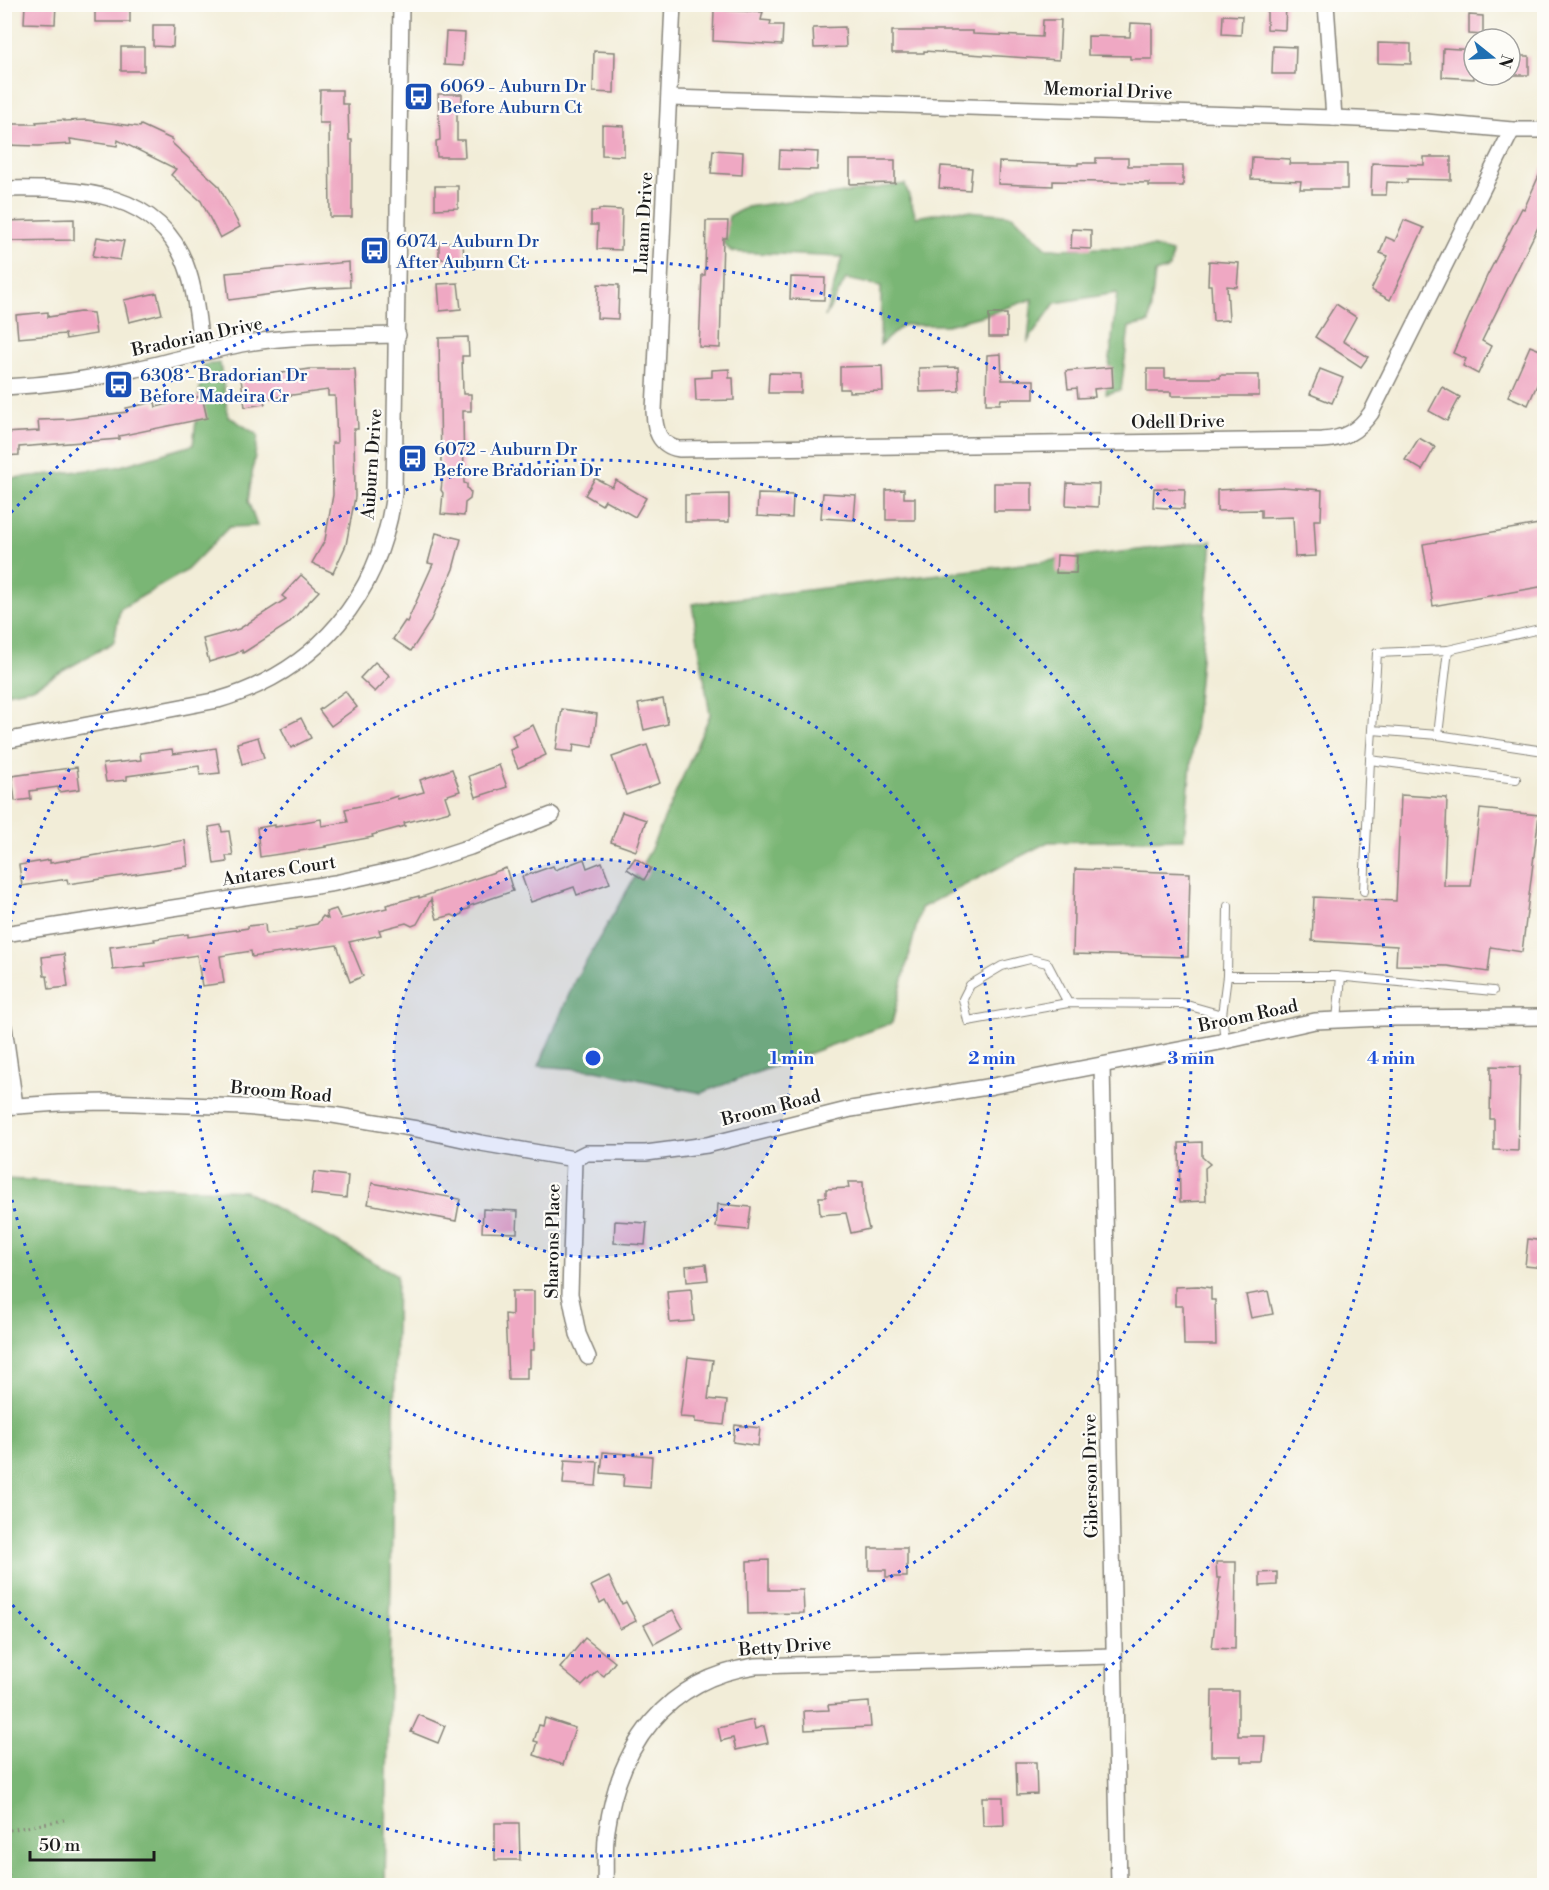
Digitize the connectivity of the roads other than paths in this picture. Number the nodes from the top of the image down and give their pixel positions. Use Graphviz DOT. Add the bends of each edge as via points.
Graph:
graph roads {
  1 [pos="401,4"];
  2 [pos="672,4"];
  3 [pos="1326,4"];
  4 [pos="670,98"];
  5 [pos="1334,118"];
  6 [pos="1512,130"];
  7 [pos="1545,130"];
  8 [pos="4,189"];
  9 [pos="398,336"];
  10 [pos="202,352"];
  11 [pos="4,387"];
  12 [pos="662,442"];
  13 [pos="1545,628"];
  14 [pos="1448,650"];
  15 [pos="1372,730"];
  16 [pos="1438,735"];
  17 [pos="4,741"];
  18 [pos="1545,751"];
  19 [pos="1370,760"];
  20 [pos="1516,779"];
  21 [pos="552,815"];
  22 [pos="1364,891"];
  23 [pos="1228,906"];
  24 [pos="4,934"];
  25 [pos="1227,976"];
  26 [pos="1341,977"];
  27 [pos="1493,991"];
  28 [pos="1068,1003"];
  29 [pos="1222,1015"];
  30 [pos="1545,1017"];
  31 [pos="1337,1020"];
  32 [pos="4,1027"];
  33 [pos="1225,1041"];
  34 [pos="1102,1065"];
  35 [pos="10,1106"];
  36 [pos="574,1159"];
  37 [pos="588,1357"];
  38 [pos="1113,1656"];
  39 [pos="605,1886"];
  40 [pos="1119,1886"];
  1 -- 9 [label="street, Auburn Drive"];
  2 -- 4 [label="street, Luann Drive"];
  3 -- 5 [label="street"];
  4 -- 5 [label="street, Memorial Drive"];
  4 -- 12 [label="street, Luann Drive" via="654,411"];
  5 -- 6 [label="street, Memorial Drive"];
  6 -- 7 [label="street, Memorial Drive"];
  6 -- 12 [label="street, Odell Drive" via="1371,413 1358,428 1341,438 679,449"];
  8 -- 10 [label="street" via="48,188 100,194 134,206 158,224 174,242 189,274"];
  9 -- 10 [label="street, Bradorian Drive" via="310,337"];
  9 -- 17 [label="street, Auburn Drive" via="394,493 387,530 364,587 327,636 289,668 234,695"];
  10 -- 11 [label="street, Bradorian Drive" via="69,381"];
  13 -- 14 [label="lane"];
  14 -- 15 [label="lane" via="1377,653"];
  14 -- 16 [label="lane"];
  15 -- 16 [label="lane"];
  15 -- 19 [label="lane"];
  16 -- 18 [label="lane"];
  19 -- 20 [label="lane"];
  19 -- 22 [label="lane"];
  21 -- 24 [label="street, Antares Court" via="409,867 334,883"];
  23 -- 25 [label="lane"];
  25 -- 26 [label="lane"];
  25 -- 29 [label="lane"];
  26 -- 27 [label="lane"];
  26 -- 31 [label="lane"];
  28 -- 28 [label="lane" via="1047,963 1030,959 1002,966 970,985 963,999 968,1021"];
  28 -- 29 [label="lane" via="1183,1005"];
  29 -- 33 [label="lane"];
  30 -- 31 [label="street, Broom Road"];
  31 -- 33 [label="street, Broom Road" via="1315,1021"];
  32 -- 35 [label="street"];
  33 -- 34 [label="street, Broom Road"];
  34 -- 36 [label="street, Broom Road" via="851,1109 707,1144 646,1153 586,1153"];
  34 -- 38 [label="street, Giberson Drive"];
  35 -- 36 [label="street, Broom Road" via="144,1102 333,1115"];
  36 -- 37 [label="street, Sharons Place" via="570,1294 578,1334"];
  38 -- 39 [label="street, Betty Drive" via="755,1666 705,1681 662,1710 630,1752 619,1776 606,1832"];
  38 -- 40 [label="street, Giberson Drive"];
}
